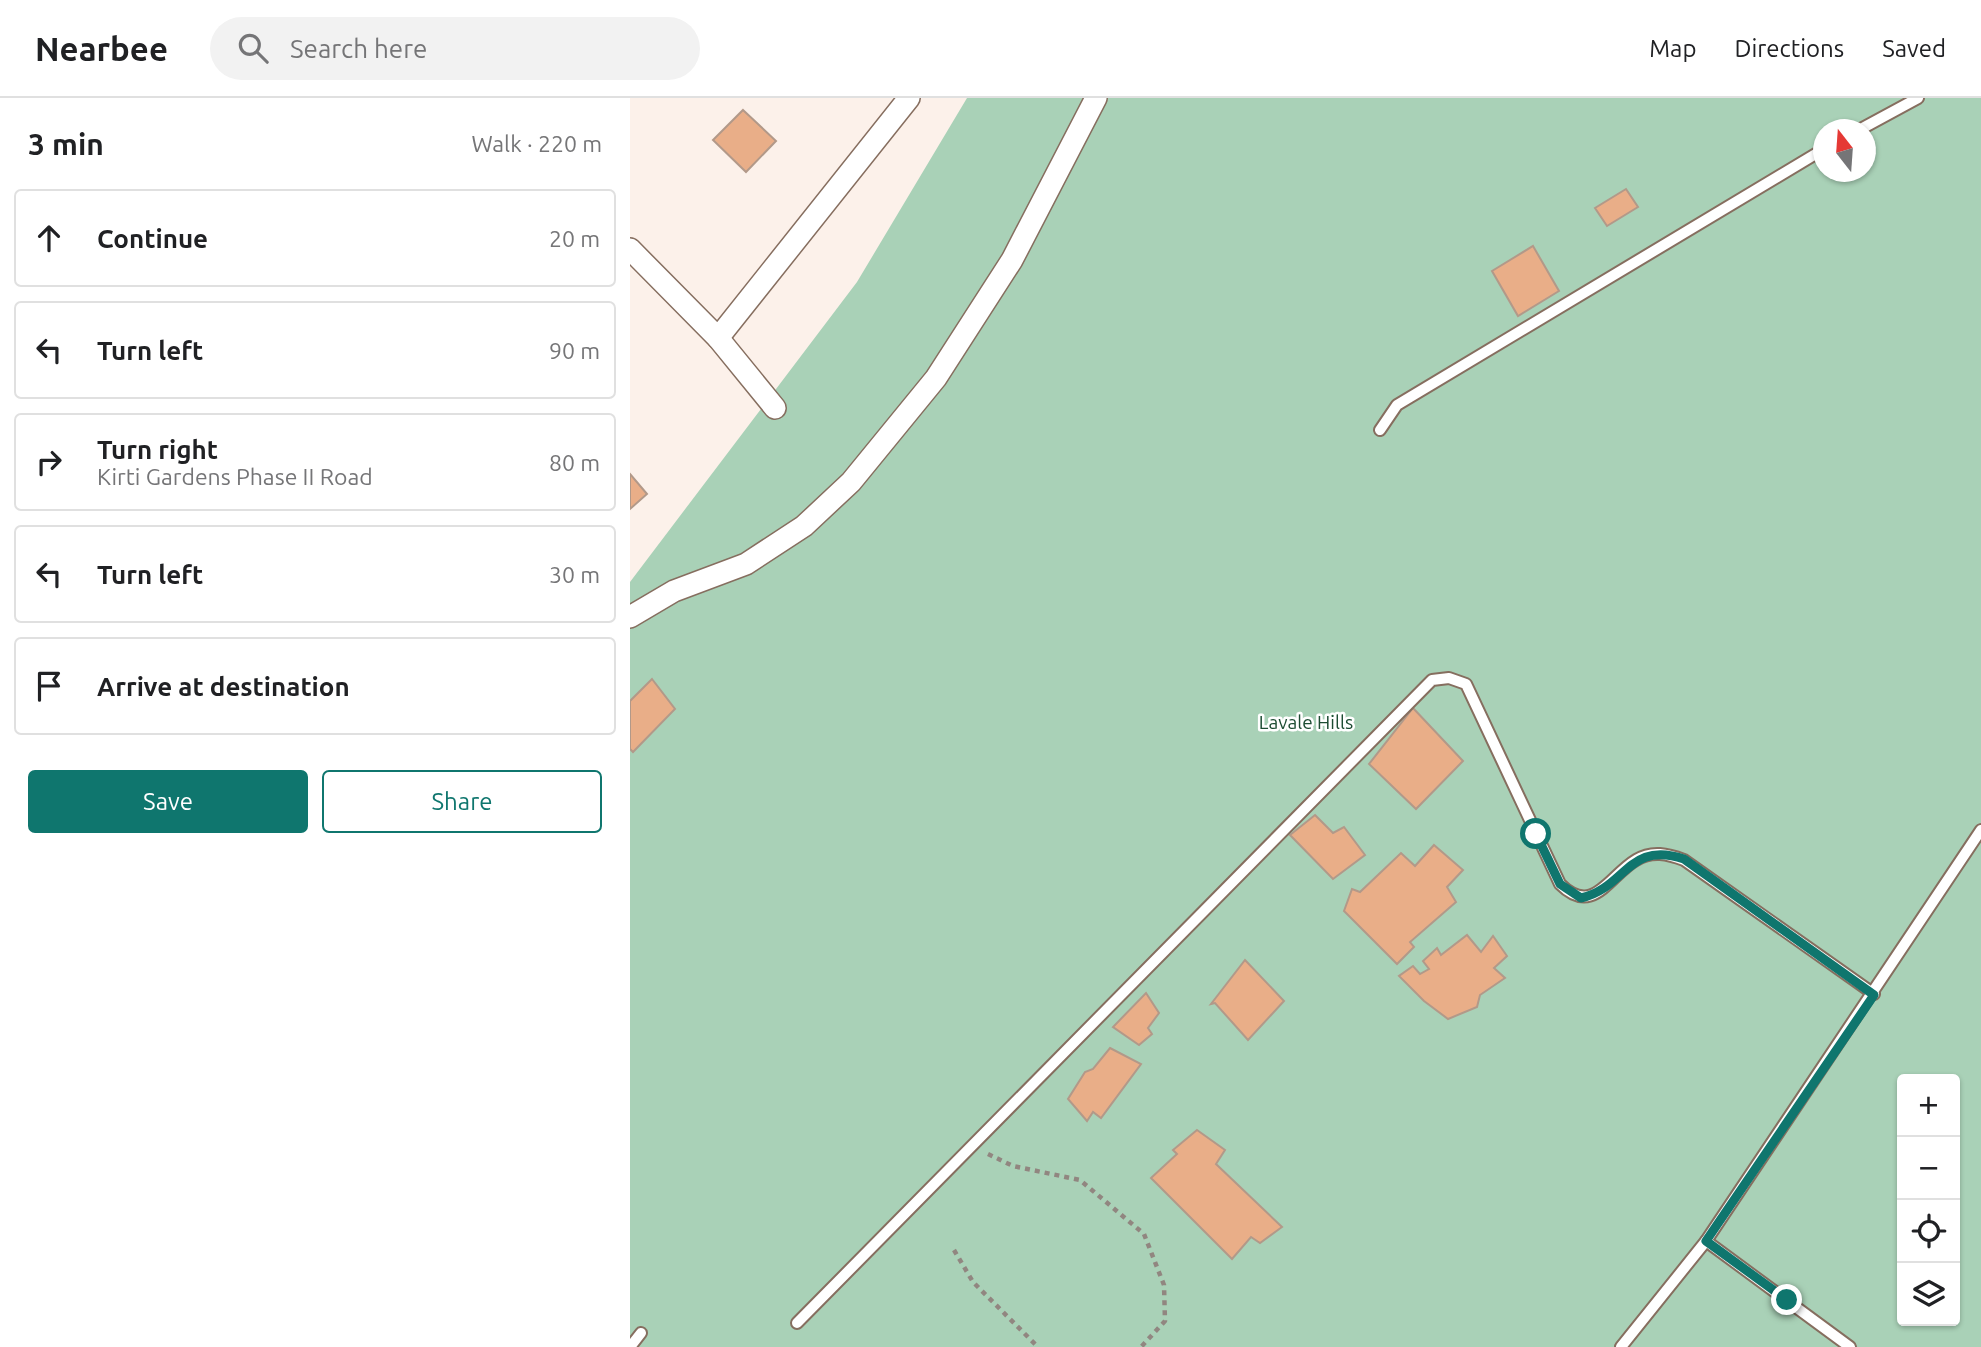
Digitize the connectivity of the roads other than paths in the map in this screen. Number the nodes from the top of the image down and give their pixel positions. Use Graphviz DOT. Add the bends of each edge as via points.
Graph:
graph roads {
  1 [pos="909,98"];
  2 [pos="1096,98"];
  3 [pos="1918,98"];
  4 [pos="1876,121"];
  5 [pos="1813,156"];
  6 [pos="630,249"];
  7 [pos="718,338"];
  8 [pos="775,408"];
  9 [pos="1380,430"];
  10 [pos="630,617"];
  11 [pos="1981,830"];
  12 [pos="1874,995"];
  13 [pos="1706,1241"];
  14 [pos="797,1323"];
  15 [pos="641,1333"];
  16 [pos="630,1347"];
  17 [pos="1621,1347"];
  18 [pos="1850,1347"];
  1 -- 7 [label="street"];
  2 -- 10 [label="street" via="1005,271 936,378 851,482 804,526 746,564 674,591"];
  3 -- 4 [label="lane"];
  5 -- 9 [label="lane" via="1397,405"];
  6 -- 7 [label="street"];
  7 -- 8 [label="street"];
  11 -- 12 [label="lane"];
  12 -- 13 [label="lane"];
  12 -- 14 [label="lane" via="1684,859 1654,853 1637,859 1590,896 1581,898 1568,892 1560,884 1466,684 1449,678 1432,680"];
  13 -- 17 [label="lane"];
  13 -- 18 [label="lane"];
  15 -- 16 [label="lane"];
}
